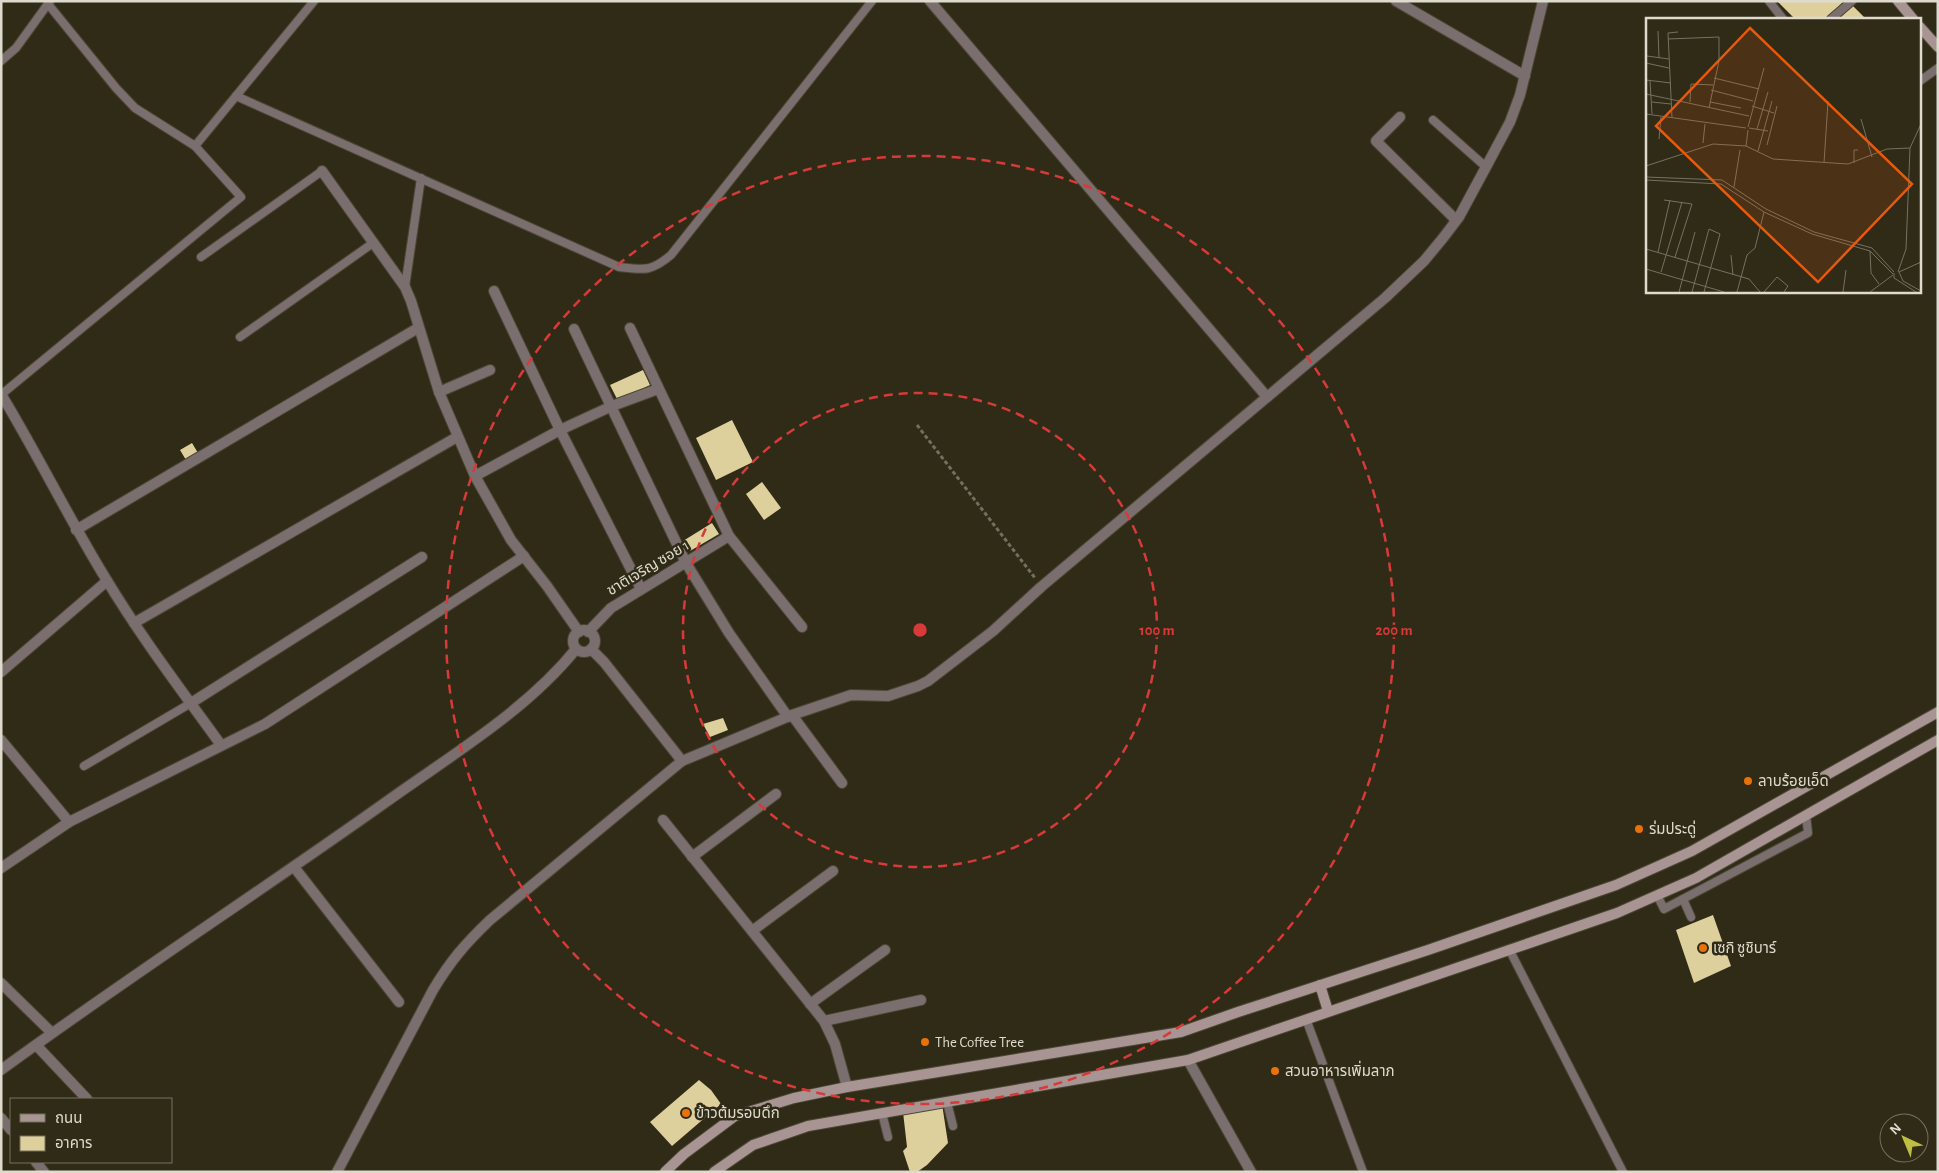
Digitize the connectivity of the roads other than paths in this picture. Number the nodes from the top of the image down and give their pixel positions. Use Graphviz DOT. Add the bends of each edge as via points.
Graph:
graph roads {
  1 [pos="314,1"];
  2 [pos="872,1"];
  3 [pos="930,1"];
  4 [pos="1396,1"];
  5 [pos="1543,1"];
  6 [pos="1769,1"];
  7 [pos="1852,1"];
  8 [pos="1898,1"];
  9 [pos="49,3"];
  10 [pos="1782,18"];
  11 [pos="1832,18"];
  12 [pos="1912,18"];
  13 [pos="1922,29"];
  14 [pos="1938,47"];
  15 [pos="1,61"];
  16 [pos="1938,68"];
  17 [pos="1525,76"];
  18 [pos="1922,80"];
  19 [pos="236,96"];
  20 [pos="1400,116"];
  21 [pos="1433,120"];
  22 [pos="195,146"];
  23 [pos="1486,167"];
  24 [pos="322,171"];
  25 [pos="421,178"];
  26 [pos="1456,220"];
  27 [pos="373,243"];
  28 [pos="201,257"];
  29 [pos="405,287"];
  30 [pos="494,291"];
  31 [pos="418,328"];
  32 [pos="630,328"];
  33 [pos="574,329"];
  34 [pos="240,337"];
  35 [pos="490,370"];
  36 [pos="658,389"];
  37 [pos="438,392"];
  38 [pos="1267,397"];
  39 [pos="2,398"];
  40 [pos="612,406"];
  41 [pos="560,430"];
  42 [pos="457,437"];
  43 [pos="475,476"];
  44 [pos="76,530"];
  45 [pos="729,536"];
  46 [pos="524,556"];
  47 [pos="422,557"];
  48 [pos="686,563"];
  49 [pos="106,581"];
  50 [pos="641,589"];
  51 [pos="134,622"];
  52 [pos="802,627"];
  53 [pos="584,632"];
  54 [pos="576,649"];
  55 [pos="591,649"];
  56 [pos="1,672"];
  57 [pos="191,703"];
  58 [pos="1938,712"];
  59 [pos="790,716"];
  60 [pos="1,740"];
  61 [pos="1938,740"];
  62 [pos="221,745"];
  63 [pos="682,761"];
  64 [pos="84,766"];
  65 [pos="842,783"];
  66 [pos="776,794"];
  67 [pos="1806,815"];
  68 [pos="663,820"];
  69 [pos="69,822"];
  70 [pos="692,857"];
  71 [pos="294,867"];
  72 [pos="1,868"];
  73 [pos="833,871"];
  74 [pos="1657,895"];
  75 [pos="1683,899"];
  76 [pos="1691,917"];
  77 [pos="752,931"];
  78 [pos="1509,949"];
  79 [pos="885,950"];
  80 [pos="1,983"];
  81 [pos="1320,985"];
  82 [pos="921,1000"];
  83 [pos="399,1002"];
  84 [pos="810,1004"];
  85 [pos="1328,1011"];
  86 [pos="1306,1019"];
  87 [pos="824,1021"];
  88 [pos="52,1033"];
  89 [pos="36,1044"];
  90 [pos="1188,1060"];
  91 [pos="1,1070"];
  92 [pos="847,1087"];
  93 [pos="86,1098"];
  94 [pos="947,1102"];
  95 [pos="882,1113"];
  96 [pos="1,1118"];
  97 [pos="953,1126"];
  98 [pos="10,1129"];
  99 [pos="888,1137"];
  100 [pos="337,1172"];
  101 [pos="665,1172"];
  102 [pos="714,1172"];
  103 [pos="1250,1172"];
  104 [pos="1363,1172"];
  105 [pos="1623,1172"];
  1 -- 19 [label="lane"];
  2 -- 25 [label="lane" via="671,255 657,267 642,270 619,266"];
  3 -- 38 [label="street"];
  4 -- 17 [label="street"];
  5 -- 17 [label="street"];
  6 -- 10 [label="lane"];
  7 -- 11 [label="lane"];
  8 -- 12 [label="street"];
  9 -- 15 [label="lane" via="16,48"];
  9 -- 22 [label="lane" via="135,108"];
  13 -- 14 [label="street"];
  16 -- 18 [label="lane"];
  17 -- 23 [label="street" via="1510,122"];
  19 -- 22 [label="lane"];
  19 -- 25 [label="lane"];
  20 -- 26 [label="street" via="1376,140"];
  21 -- 23 [label="lane"];
  22 -- 39 [label="lane" via="241,197"];
  23 -- 26 [label="street"];
  24 -- 27 [label="street"];
  24 -- 28 [label="lane"];
  25 -- 29 [label="lane"];
  26 -- 38 [label="street" via="1424,261 1385,298"];
  27 -- 29 [label="street"];
  27 -- 34 [label="lane"];
  29 -- 31 [label="street"];
  30 -- 41 [label="street"];
  31 -- 37 [label="street"];
  31 -- 44 [label="street"];
  32 -- 36 [label="street"];
  33 -- 40 [label="street"];
  35 -- 37 [label="street"];
  36 -- 40 [label="street"];
  36 -- 45 [label="street"];
  37 -- 42 [label="street"];
  38 -- 59 [label="street" via="993,631 928,681 888,696 851,694"];
  39 -- 44 [label="street"];
  40 -- 41 [label="street"];
  40 -- 48 [label="street"];
  41 -- 43 [label="street"];
  41 -- 50 [label="street"];
  42 -- 43 [label="street"];
  42 -- 51 [label="street"];
  43 -- 46 [label="street"];
  44 -- 49 [label="street"];
  45 -- 48 [label="street, ชาติเจริญ ซอย 1"];
  45 -- 52 [label="street"];
  46 -- 53 [label="street"];
  46 -- 62 [label="street" via="265,724"];
  47 -- 57 [label="street"];
  48 -- 50 [label="street, ชาติเจริญ ซอย 1"];
  48 -- 59 [label="street" via="729,633"];
  49 -- 51 [label="street"];
  49 -- 56 [label="street"];
  50 -- 53 [label="street, ชาติเจริญ ซอย 1" via="611,608"];
  51 -- 57 [label="street"];
  53 -- 54 [label="street" via="576,634 573,642"];
  53 -- 55 [label="street" via="593,635 595,641"];
  54 -- 55 [label="street" via="586,652"];
  54 -- 71 [label="street" via="559,670 487,730"];
  55 -- 63 [label="street"];
  57 -- 62 [label="street"];
  57 -- 64 [label="lane"];
  58 -- 81 [label="street" via="1692,851 1616,885"];
  59 -- 63 [label="street"];
  59 -- 65 [label="street"];
  60 -- 69 [label="street"];
  61 -- 67 [label="street"];
  62 -- 69 [label="street"];
  63 -- 100 [label="street" via="490,920 450,961"];
  66 -- 70 [label="street"];
  67 -- 74 [label="street" via="1696,878"];
  67 -- 75 [label="lane" via="1808,833"];
  68 -- 70 [label="street"];
  69 -- 72 [label="street"];
  70 -- 77 [label="street"];
  71 -- 83 [label="street"];
  71 -- 88 [label="street"];
  73 -- 77 [label="street"];
  74 -- 75 [label="lane" via="1664,909"];
  74 -- 78 [label="street"];
  75 -- 76 [label="lane"];
  77 -- 84 [label="street"];
  78 -- 85 [label="street"];
  78 -- 105 [label="lane"];
  79 -- 84 [label="street"];
  80 -- 88 [label="street"];
  81 -- 85 [label="street"];
  81 -- 92 [label="street" via="1181,1032"];
  82 -- 87 [label="street"];
  84 -- 87 [label="street"];
  85 -- 86 [label="street"];
  86 -- 90 [label="street"];
  86 -- 104 [label="lane"];
  87 -- 92 [label="street" via="835,1044"];
  88 -- 89 [label="street"];
  89 -- 91 [label="street"];
  89 -- 93 [label="street"];
  90 -- 94 [label="street"];
  90 -- 103 [label="street"];
  92 -- 101 [label="street" via="794,1098 735,1116"];
  94 -- 95 [label="street"];
  94 -- 97 [label="lane"];
  95 -- 99 [label="lane"];
  95 -- 102 [label="street" via="808,1126 753,1145"];
  96 -- 98 [label="street"];
}
